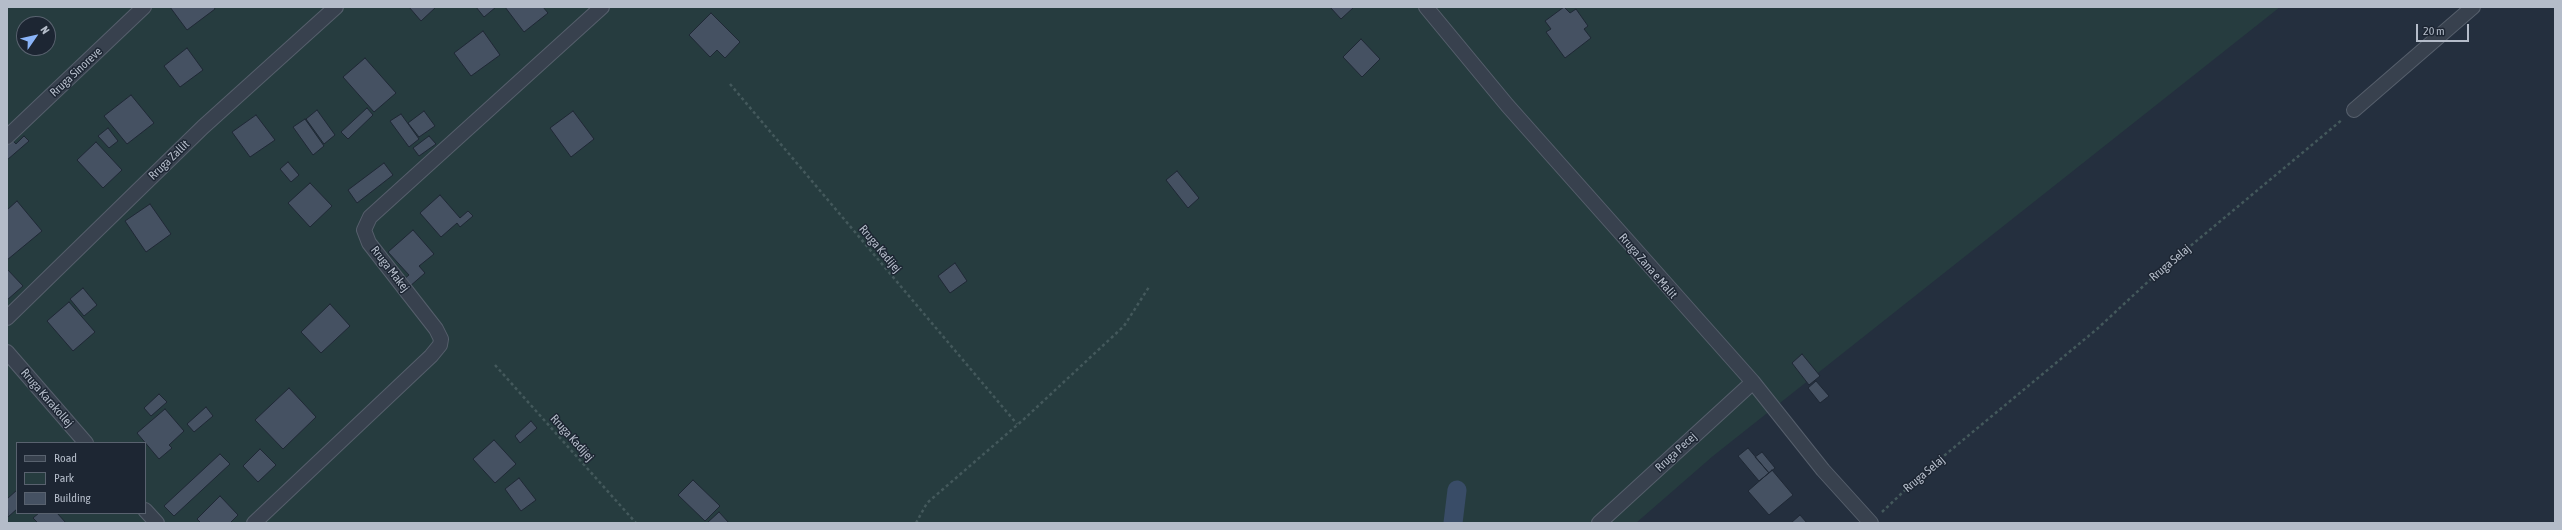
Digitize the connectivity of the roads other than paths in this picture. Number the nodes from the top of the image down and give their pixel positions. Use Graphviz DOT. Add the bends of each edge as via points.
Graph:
graph roads {
  1 [pos="144,7"];
  2 [pos="336,7"];
  3 [pos="602,7"];
  4 [pos="1426,7"];
  5 [pos="2473,7"];
  6 [pos="2354,110"];
  7 [pos="7,137"];
  8 [pos="7,318"];
  9 [pos="7,352"];
  10 [pos="1753,382"];
  11 [pos="85,442"];
  12 [pos="146,511"];
  13 [pos="1876,518"];
  14 [pos="156,523"];
  15 [pos="254,523"];
  16 [pos="1599,523"];
  1 -- 7 [label="street, Rruga Sinoreve"];
  2 -- 8 [label="street, Rruga Zallit" via="203,128"];
  3 -- 15 [label="street, Rruga Makej" via="370,217 364,230 369,243 436,328 441,339 440,345"];
  4 -- 10 [label="street, Rruga Zana e Malit" via="1512,111"];
  5 -- 6 [label="street"];
  9 -- 11 [label="street, Rruga Karakollej"];
  10 -- 13 [label="street, Rruga Zana e Malit" via="1823,470"];
  10 -- 16 [label="street, Rruga Pecej"];
  12 -- 14 [label="street"];
}
